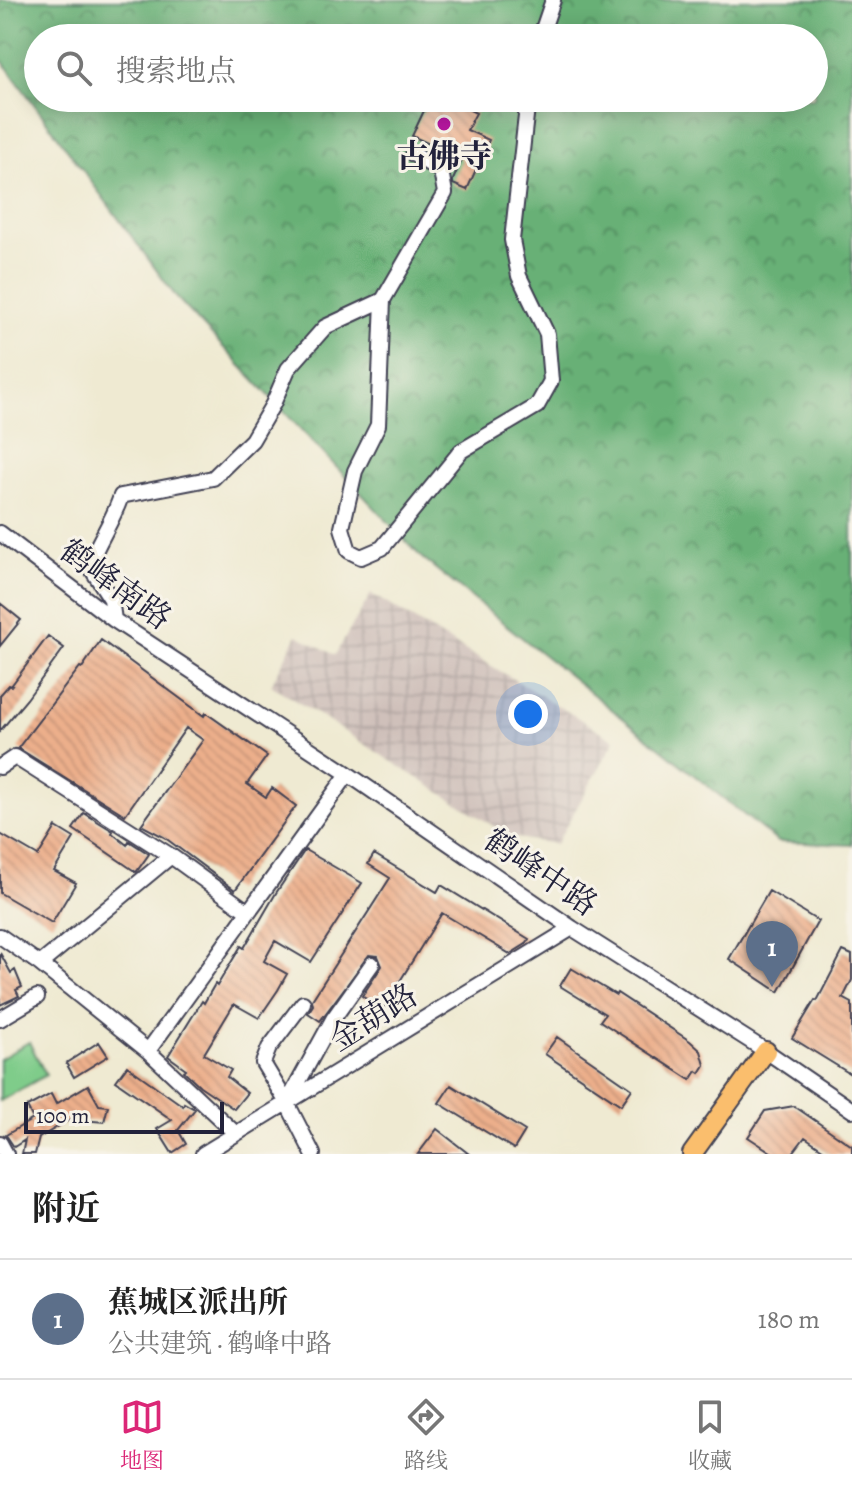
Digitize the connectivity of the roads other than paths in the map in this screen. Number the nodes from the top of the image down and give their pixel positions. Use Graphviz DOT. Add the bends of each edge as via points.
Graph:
graph roads {
  1 [pos="553,0"];
  2 [pos="545,24"];
  3 [pos="526,112"];
  4 [pos="413,154"];
  5 [pos="383,300"];
  6 [pos="0,533"];
  7 [pos="114,620"];
  8 [pos="201,677"];
  9 [pos="0,767"];
  10 [pos="348,774"];
  11 [pos="171,856"];
  12 [pos="247,911"];
  13 [pos="572,928"];
  14 [pos="0,936"];
  15 [pos="40,964"];
  16 [pos="372,964"];
  17 [pos="37,997"];
  18 [pos="303,1003"];
  19 [pos="0,1019"];
  20 [pos="148,1051"];
  21 [pos="766,1051"];
  22 [pos="287,1103"];
  23 [pos="852,1110"];
  24 [pos="236,1134"];
  25 [pos="0,1143"];
  26 [pos="6,1154"];
  27 [pos="203,1154"];
  28 [pos="313,1154"];
  29 [pos="692,1154"];
  1 -- 2 [label="street"];
  3 -- 5 [label="street" via="512,240 519,276 547,334 551,381 537,406 461,451 382,548 361,557 349,551 342,528 355,471 378,425"];
  4 -- 5 [label="street" via="441,171 445,193"];
  5 -- 7 [label="street" via="325,327 288,369 252,440 213,478 121,496 89,565 111,599"];
  6 -- 7 [label="street, 鹤峰南路"];
  7 -- 8 [label="street, 鹤峰南路"];
  8 -- 10 [label="street, 鹤峰中路"];
  9 -- 11 [label="street" via="15,757"];
  10 -- 12 [label="street"];
  10 -- 13 [label="street, 鹤峰中路"];
  11 -- 12 [label="street"];
  11 -- 15 [label="street"];
  12 -- 20 [label="street"];
  13 -- 21 [label="street, 鹤峰中路"];
  13 -- 22 [label="street, 金葫路"];
  14 -- 15 [label="street"];
  15 -- 20 [label="street"];
  16 -- 22 [label="street" via="333,1019"];
  17 -- 19 [label="street"];
  18 -- 22 [label="street" via="263,1063"];
  20 -- 24 [label="street"];
  21 -- 23 [label="street, 鹤峰中路"];
  21 -- 29 [label="main road"];
  22 -- 24 [label="street, 金葫路"];
  22 -- 28 [label="street"];
  24 -- 27 [label="street, 金葫路"];
  25 -- 26 [label="street"];
}
